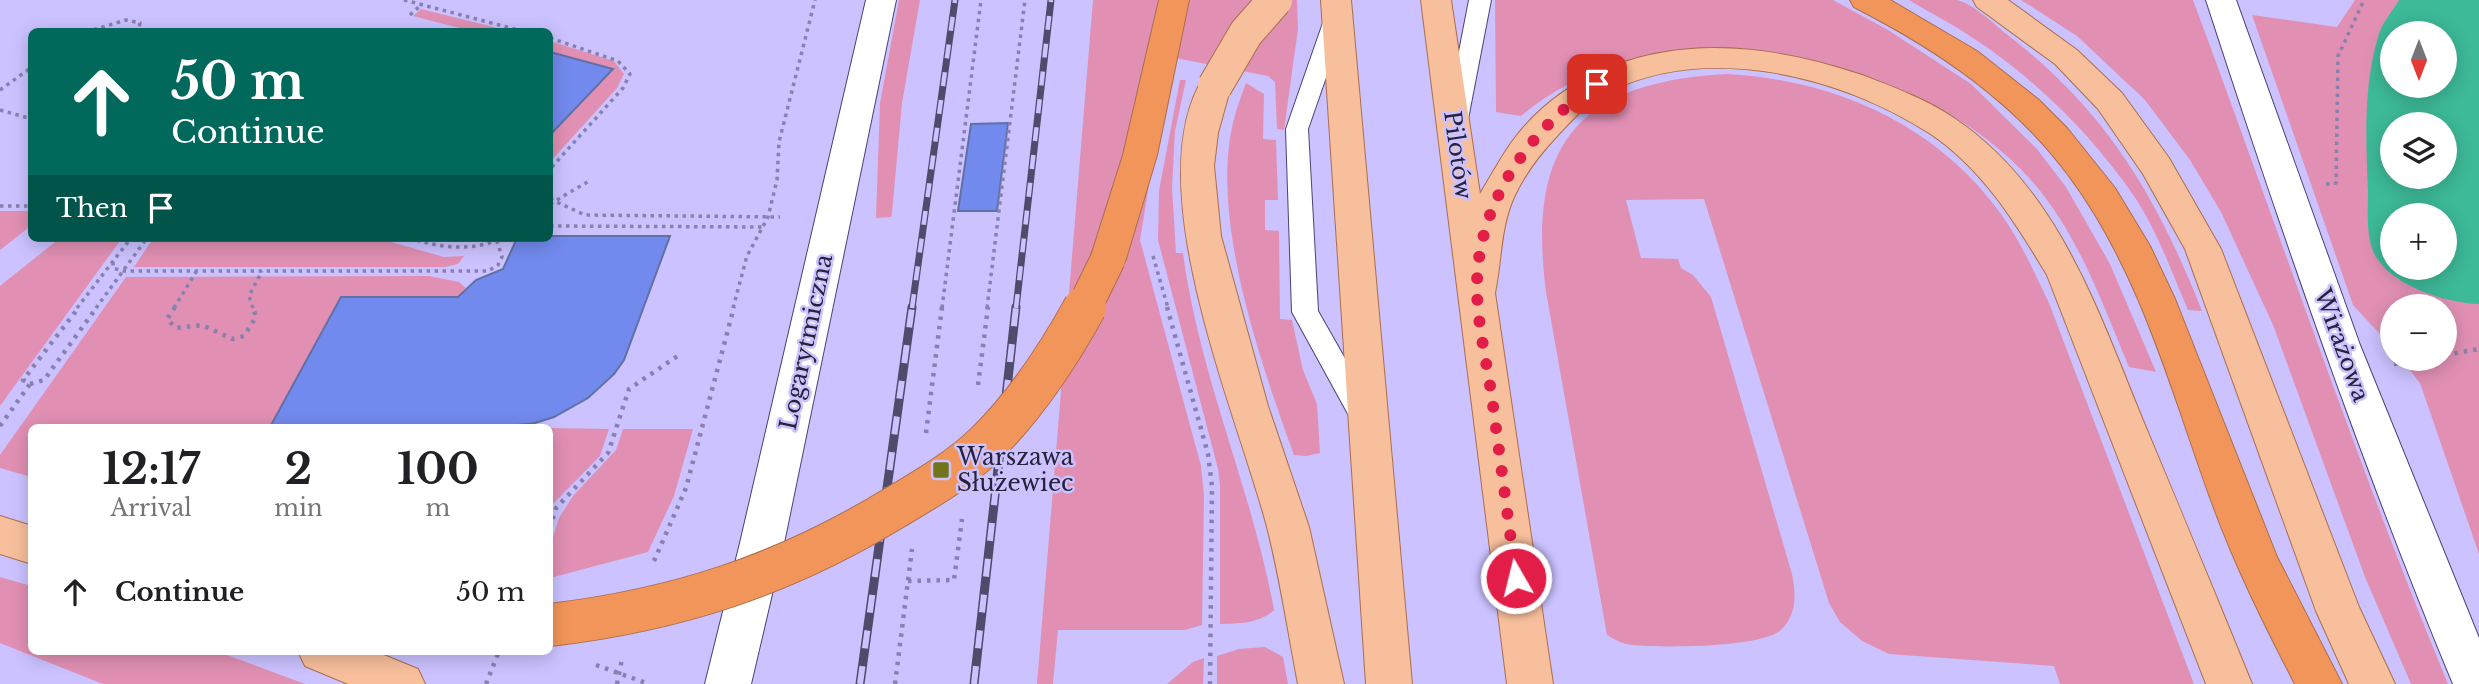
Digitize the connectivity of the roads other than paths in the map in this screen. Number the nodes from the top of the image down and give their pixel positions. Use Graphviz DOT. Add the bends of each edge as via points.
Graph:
graph roads {
  1 [pos="881,0"];
  2 [pos="1174,0"];
  3 [pos="1275,0"];
  4 [pos="1436,0"];
  5 [pos="1480,0"];
  6 [pos="1865,0"];
  7 [pos="1988,0"];
  8 [pos="2221,0"];
  9 [pos="1336,8"];
  10 [pos="1454,131"];
  11 [pos="1477,292"];
  12 [pos="1367,423"];
  13 [pos="0,535"];
  14 [pos="28,544"];
  15 [pos="553,625"];
  16 [pos="331,655"];
  17 [pos="402,684"];
  18 [pos="728,684"];
  19 [pos="1321,684"];
  20 [pos="1389,684"];
  21 [pos="1531,684"];
  22 [pos="2229,684"];
  23 [pos="2319,684"];
  24 [pos="2372,684"];
  25 [pos="2476,684"];
  1 -- 18 [label="street, Logarytmiczna"];
  2 -- 15 [label="highway, bridge" via="1140,155 1108,258 1083,314 1048,369 985,445 877,521 745,585 664,607"];
  3 -- 19 [label="main road, bridge" via="1246,33 1215,86 1197,166 1203,236 1248,406 1288,527"];
  4 -- 10 [label="main road, Pilotów"];
  5 -- 10 [label="lane"];
  6 -- 23 [label="highway" via="1959,54 2010,93 2060,143 2102,196 2171,334 2255,557"];
  7 -- 24 [label="main road" via="2066,57 2110,101 2157,167 2203,249 2338,611"];
  8 -- 25 [label="street, Wirażowa" via="2393,485"];
  9 -- 12 [label="main road"];
  9 -- 12 [label="lane" via="1297,129 1305,312"];
  10 -- 11 [label="main road, Pilotów"];
  11 -- 21 [label="main road, Pilotów"];
  11 -- 22 [label="main road" via="1485,234 1497,196 1524,150 1571,101 1597,84 1635,69 1689,59 1754,59 1821,73 1889,96 1942,125 1985,160 2022,204 2064,272"];
  12 -- 20 [label="main road"];
  13 -- 14 [label="main road"];
  16 -- 17 [label="main road"];
}
